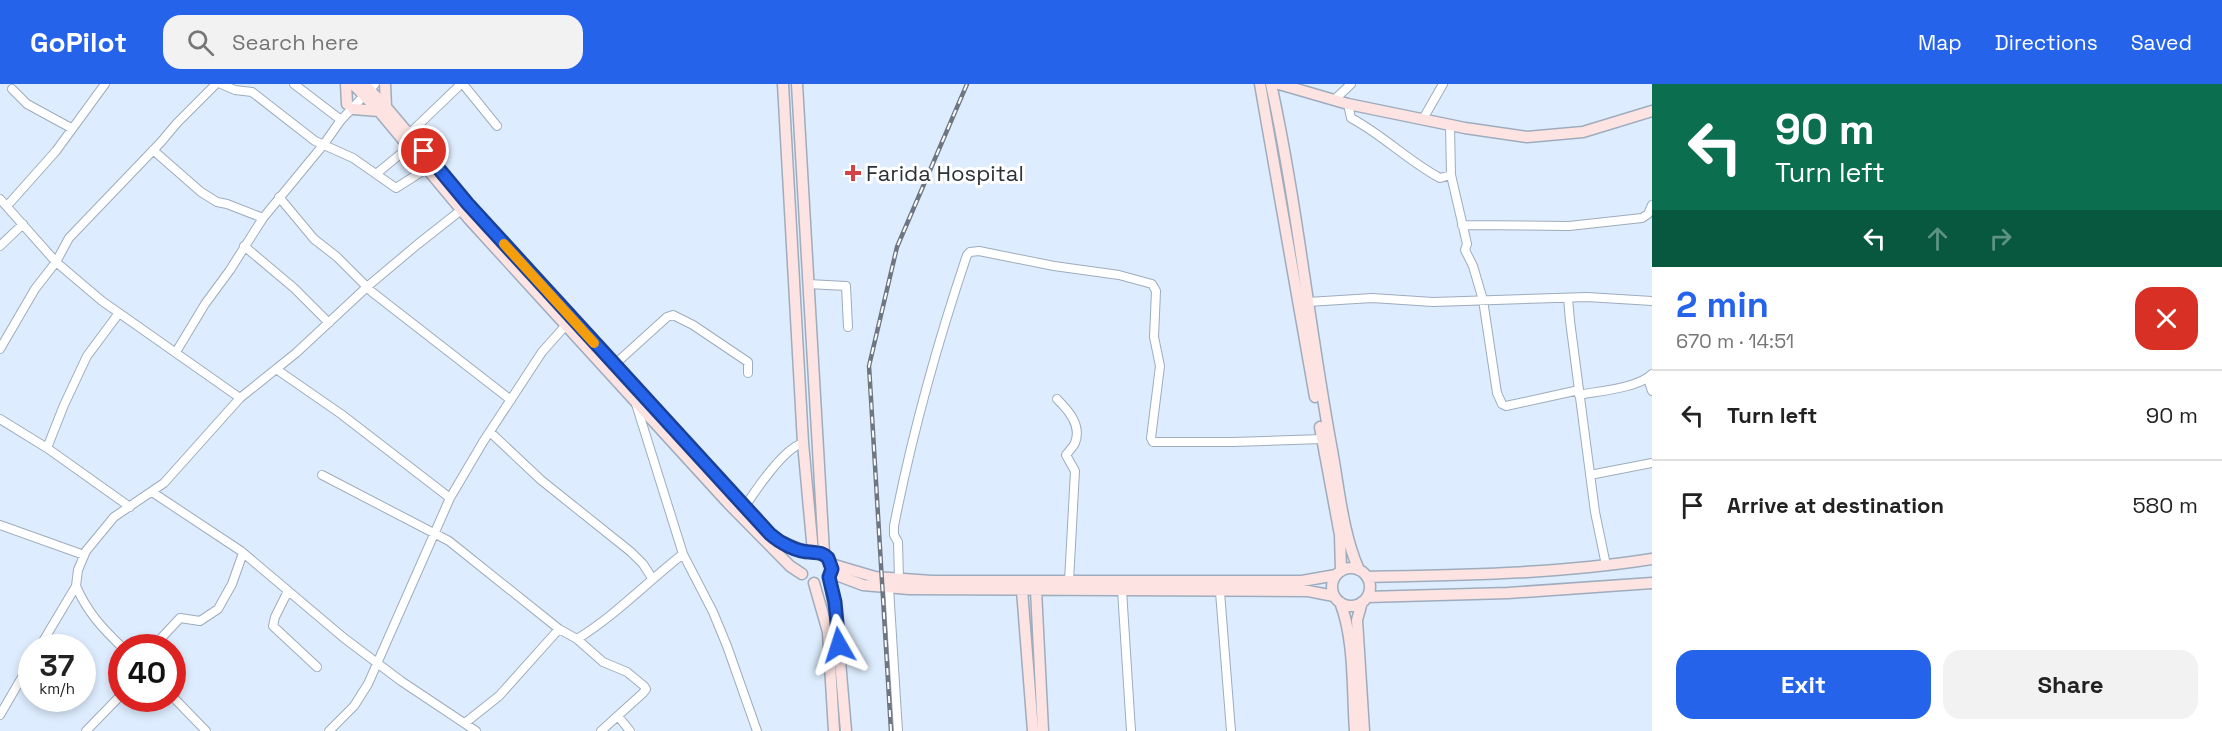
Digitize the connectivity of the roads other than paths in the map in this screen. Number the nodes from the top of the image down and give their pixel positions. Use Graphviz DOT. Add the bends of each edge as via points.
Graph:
graph roads {
  1 [pos="105,84"];
  2 [pos="216,84"];
  3 [pos="221,84"];
  4 [pos="294,84"];
  5 [pos="346,84"];
  6 [pos="385,84"];
  7 [pos="462,84"];
  8 [pos="783,84"];
  9 [pos="797,84"];
  10 [pos="1260,84"];
  11 [pos="1271,84"];
  12 [pos="1279,84"];
  13 [pos="1351,84"];
  14 [pos="1443,84"];
  15 [pos="364,87"];
  16 [pos="12,89"];
  17 [pos="1335,99"];
  18 [pos="1348,104"];
  19 [pos="350,106"];
  20 [pos="383,109"];
  21 [pos="1652,111"];
  22 [pos="1424,119"];
  23 [pos="341,120"];
  24 [pos="1450,125"];
  25 [pos="497,126"];
  26 [pos="71,128"];
  27 [pos="409,134"];
  28 [pos="324,144"];
  29 [pos="409,147"];
  30 [pos="153,150"];
  31 [pos="426,169"];
  32 [pos="376,174"];
  33 [pos="1451,175"];
  34 [pos="279,197"];
  35 [pos="0,199"];
  36 [pos="7,206"];
  37 [pos="465,207"];
  38 [pos="1652,207"];
  39 [pos="263,218"];
  40 [pos="24,224"];
  41 [pos="1462,225"];
  42 [pos="0,246"];
  43 [pos="244,246"];
  44 [pos="56,261"];
  45 [pos="808,284"];
  46 [pos="368,286"];
  47 [pos="1568,298"];
  48 [pos="1483,300"];
  49 [pos="1652,301"];
  50 [pos="1308,302"];
  51 [pos="120,313"];
  52 [pos="329,323"];
  53 [pos="566,325"];
  54 [pos="848,327"];
  55 [pos="9,334"];
  56 [pos="0,335"];
  57 [pos="0,350"];
  58 [pos="176,352"];
  59 [pos="614,365"];
  60 [pos="276,369"];
  61 [pos="748,374"];
  62 [pos="1650,377"];
  63 [pos="1652,391"];
  64 [pos="1579,392"];
  65 [pos="240,398"];
  66 [pos="1057,399"];
  67 [pos="511,400"];
  68 [pos="636,403"];
  69 [pos="0,419"];
  70 [pos="490,432"];
  71 [pos="1323,439"];
  72 [pos="803,443"];
  73 [pos="47,448"];
  74 [pos="1652,463"];
  75 [pos="322,475"];
  76 [pos="1590,475"];
  77 [pos="152,492"];
  78 [pos="450,498"];
  79 [pos="130,507"];
  80 [pos="744,508"];
  81 [pos="0,525"];
  82 [pos="434,533"];
  83 [pos="813,533"];
  84 [pos="791,546"];
  85 [pos="243,553"];
  86 [pos="815,553"];
  87 [pos="683,554"];
  88 [pos="84,555"];
  89 [pos="1652,559"];
  90 [pos="1606,565"];
  91 [pos="830,571"];
  92 [pos="1338,573"];
  93 [pos="1363,573"];
  94 [pos="802,574"];
  95 [pos="652,578"];
  96 [pos="898,579"];
  97 [pos="1069,581"];
  98 [pos="814,583"];
  99 [pos="1652,583"];
  100 [pos="76,586"];
  101 [pos="889,588"];
  102 [pos="1022,590"];
  103 [pos="1036,590"];
  104 [pos="1122,590"];
  105 [pos="288,591"];
  106 [pos="1220,592"];
  107 [pos="1337,599"];
  108 [pos="1364,599"];
  109 [pos="559,628"];
  110 [pos="47,634"];
  111 [pos="109,634"];
  112 [pos="165,634"];
  113 [pos="577,639"];
  114 [pos="378,664"];
  115 [pos="317,667"];
  116 [pos="18,681"];
  117 [pos="3,704"];
  118 [pos="108,708"];
  119 [pos="186,710"];
  120 [pos="0,715"];
  121 [pos="618,716"];
  122 [pos="465,723"];
  123 [pos="86,731"];
  124 [pos="206,731"];
  125 [pos="328,731"];
  126 [pos="476,731"];
  127 [pos="602,731"];
  128 [pos="630,731"];
  129 [pos="757,731"];
  130 [pos="834,731"];
  131 [pos="846,731"];
  132 [pos="898,731"];
  133 [pos="1033,731"];
  134 [pos="1043,731"];
  135 [pos="1131,731"];
  136 [pos="1232,731"];
  137 [pos="1355,731"];
  138 [pos="1364,731"];
  1 -- 26 [label="street"];
  2 -- 30 [label="street"];
  3 -- 28 [label="street" via="252,92"];
  4 -- 23 [label="street"];
  5 -- 19 [label="street"];
  6 -- 20 [label="street"];
  7 -- 25 [label="street"];
  7 -- 27 [label="street"];
  8 -- 72 [label="street"];
  9 -- 45 [label="street"];
  10 -- 71 [label="street"];
  11 -- 50 [label="street"];
  12 -- 17 [label="street"];
  13 -- 17 [label="street"];
  14 -- 22 [label="street"];
  15 -- 19 [label="street"];
  15 -- 20 [label="street"];
  16 -- 26 [label="street" via="27,104"];
  17 -- 18 [label="street"];
  18 -- 22 [label="street"];
  18 -- 33 [label="street" via="1351,118 1375,130 1411,160 1440,178"];
  19 -- 20 [label="street"];
  19 -- 23 [label="street"];
  20 -- 27 [label="street"];
  20 -- 29 [label="street"];
  21 -- 24 [label="street" via="1583,132 1527,137"];
  22 -- 24 [label="street"];
  23 -- 28 [label="street"];
  24 -- 33 [label="street"];
  26 -- 36 [label="street"];
  27 -- 37 [label="street"];
  28 -- 32 [label="street"];
  28 -- 34 [label="street"];
  29 -- 31 [label="street"];
  29 -- 32 [label="street"];
  30 -- 39 [label="street" via="217,202"];
  30 -- 44 [label="street" via="69,238"];
  31 -- 32 [label="street" via="396,188"];
  31 -- 37 [label="street"];
  33 -- 41 [label="street"];
  34 -- 39 [label="street"];
  34 -- 46 [label="street" via="315,239"];
  35 -- 36 [label="street"];
  36 -- 40 [label="street"];
  37 -- 46 [label="street"];
  37 -- 53 [label="street"];
  37 -- 59 [label="street"];
  38 -- 41 [label="street" via="1642,218 1569,226"];
  39 -- 43 [label="street"];
  40 -- 42 [label="street"];
  40 -- 44 [label="street"];
  41 -- 48 [label="street" via="1465,250"];
  43 -- 52 [label="street"];
  43 -- 58 [label="street"];
  44 -- 51 [label="street"];
  44 -- 55 [label="street"];
  45 -- 54 [label="street" via="846,286"];
  45 -- 86 [label="street"];
  46 -- 52 [label="street"];
  46 -- 67 [label="street"];
  47 -- 48 [label="street"];
  47 -- 49 [label="street"];
  47 -- 64 [label="street"];
  48 -- 50 [label="street" via="1372,298"];
  48 -- 64 [label="street" via="1502,404"];
  50 -- 93 [label="street" via="1349,542"];
  51 -- 58 [label="street"];
  51 -- 73 [label="street" via="87,356"];
  52 -- 60 [label="street"];
  53 -- 67 [label="street" via="542,352"];
  53 -- 68 [label="street"];
  55 -- 56 [label="street"];
  55 -- 57 [label="street"];
  58 -- 65 [label="street"];
  59 -- 61 [label="street" via="673,315 748,362"];
  59 -- 80 [label="street"];
  60 -- 65 [label="street"];
  60 -- 78 [label="street"];
  62 -- 63 [label="street"];
  62 -- 64 [label="street"];
  64 -- 76 [label="street"];
  65 -- 77 [label="street" via="182,465"];
  66 -- 97 [label="street" via="1076,424 1075,443 1066,454 1075,471"];
  67 -- 70 [label="street"];
  68 -- 87 [label="street"];
  68 -- 94 [label="street" via="728,503"];
  69 -- 73 [label="street"];
  70 -- 78 [label="street"];
  70 -- 95 [label="street" via="541,480 631,552"];
  71 -- 92 [label="street" via="1340,535"];
  71 -- 96 [label="street" via="1153,441 1160,366 1154,337 1156,291 1152,284 1119,275 970,252 941,332 905,467 894,526"];
  72 -- 80 [label="street" via="785,455"];
  72 -- 83 [label="street"];
  73 -- 79 [label="street"];
  74 -- 76 [label="street"];
  75 -- 82 [label="street"];
  76 -- 90 [label="street"];
  77 -- 79 [label="street"];
  77 -- 85 [label="street"];
  78 -- 82 [label="street"];
  79 -- 88 [label="street" via="108,524"];
  80 -- 84 [label="street" via="777,540"];
  81 -- 88 [label="street"];
  82 -- 109 [label="street"];
  82 -- 114 [label="street"];
  83 -- 84 [label="street"];
  83 -- 86 [label="street"];
  84 -- 86 [label="street"];
  85 -- 105 [label="street"];
  85 -- 112 [label="street" via="218,609 200,621 180,618"];
  86 -- 91 [label="street"];
  86 -- 94 [label="street" via="801,561"];
  87 -- 95 [label="street"];
  87 -- 129 [label="street" via="713,612"];
  88 -- 100 [label="street"];
  89 -- 90 [label="street"];
  90 -- 93 [label="street" via="1455,575"];
  91 -- 96 [label="street"];
  91 -- 98 [label="street" via="820,583"];
  91 -- 101 [label="street" via="863,585"];
  91 -- 131 [label="street"];
  92 -- 93 [label="street" via="1350,568"];
  92 -- 97 [label="street" via="1290,582"];
  92 -- 107 [label="street" via="1332,583"];
  93 -- 108 [label="street" via="1370,590"];
  94 -- 98 [label="street"];
  95 -- 113 [label="street"];
  96 -- 97 [label="street"];
  98 -- 130 [label="street" via="828,632"];
  99 -- 108 [label="street"];
  100 -- 110 [label="street"];
  100 -- 111 [label="street" via="94,618"];
  101 -- 102 [label="street"];
  101 -- 132 [label="street"];
  102 -- 103 [label="street"];
  102 -- 133 [label="street"];
  103 -- 104 [label="street"];
  103 -- 134 [label="street"];
  104 -- 106 [label="street"];
  104 -- 135 [label="street"];
  105 -- 114 [label="street"];
  105 -- 115 [label="street" via="273,626"];
  106 -- 107 [label="street" via="1308,591"];
  106 -- 136 [label="street"];
  107 -- 108 [label="street" via="1351,605"];
  107 -- 137 [label="street" via="1348,634"];
  108 -- 138 [label="street" via="1357,620"];
  109 -- 113 [label="street"];
  109 -- 122 [label="street" via="499,696"];
  113 -- 121 [label="street" via="603,662 627,672 645,687"];
  114 -- 122 [label="street"];
  114 -- 125 [label="street" via="354,706"];
  116 -- 117 [label="street"];
  117 -- 120 [label="street"];
  118 -- 123 [label="street"];
  119 -- 124 [label="street"];
  121 -- 127 [label="street"];
  121 -- 128 [label="street"];
  122 -- 126 [label="street"];
}
